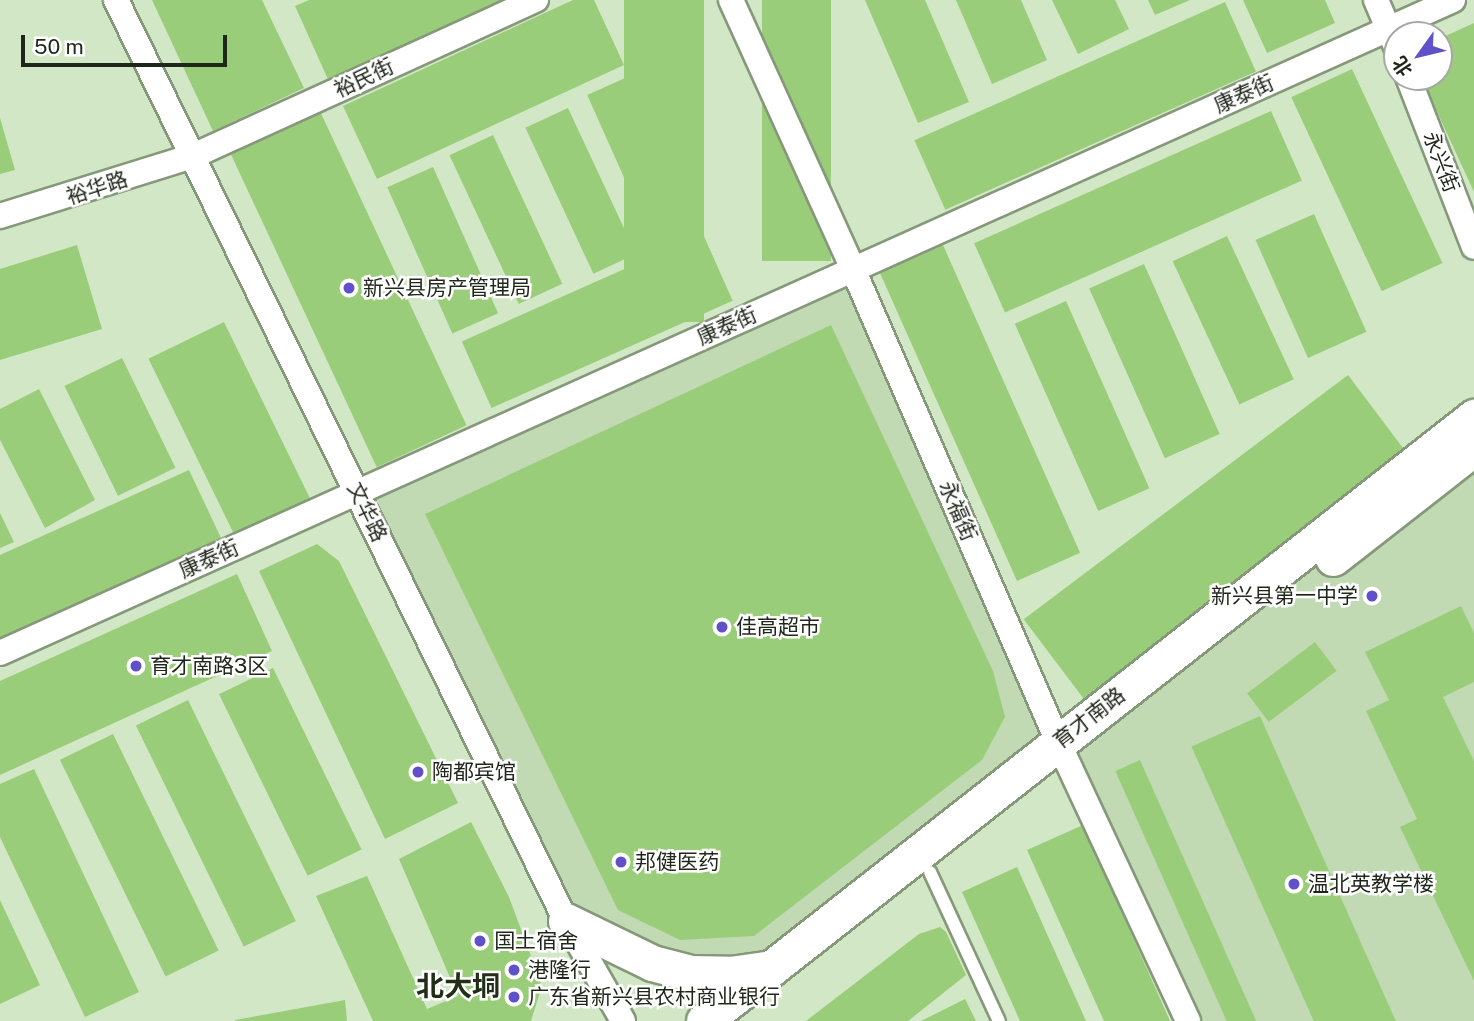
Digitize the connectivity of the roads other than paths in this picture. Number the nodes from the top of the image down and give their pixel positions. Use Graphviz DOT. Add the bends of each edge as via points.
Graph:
graph roads {
  1 [pos="116,0"];
  2 [pos="536,0"];
  3 [pos="731,0"];
  4 [pos="1376,0"];
  5 [pos="1453,0"];
  6 [pos="1385,21"];
  7 [pos="1421,21"];
  8 [pos="1383,43"];
  9 [pos="1413,91"];
  10 [pos="192,156"];
  11 [pos="0,216"];
  12 [pos="1474,247"];
  13 [pos="853,270"];
  14 [pos="1474,417"];
  15 [pos="1474,448"];
  16 [pos="357,492"];
  17 [pos="0,653"];
  18 [pos="1063,753"];
  19 [pos="930,872"];
  20 [pos="566,921"];
  21 [pos="775,968"];
  22 [pos="623,1021"];
  23 [pos="704,1021"];
  24 [pos="739,1021"];
  25 [pos="999,1021"];
  26 [pos="1188,1021"];
  1 -- 10 [label="street, 文华路"];
  2 -- 10 [label="street, 裕民街"];
  3 -- 13 [label="street, 永福街"];
  4 -- 6 [label="street"];
  5 -- 7 [label="street, 康泰街"];
  8 -- 13 [label="street, 康泰街"];
  9 -- 12 [label="street, 永兴街"];
  10 -- 11 [label="street, 裕华路"];
  10 -- 16 [label="street, 文华路"];
  13 -- 16 [label="street, 康泰街"];
  13 -- 18 [label="street, 永福街"];
  14 -- 18 [label="street, 育才南路"];
  15 -- 18 [label="street, 育才南路"];
  16 -- 17 [label="street, 康泰街"];
  16 -- 20 [label="street, 文华路"];
  18 -- 19 [label="street, 育才南路"];
  18 -- 21 [label="street, 育才南路"];
  18 -- 26 [label="street, 永福街"];
  19 -- 24 [label="street, 育才南路"];
  19 -- 25 [label="lane"];
  20 -- 21 [label="street" via="652,964 691,973"];
  20 -- 22 [label="street, 文华路"];
  21 -- 23 [label="street, 育才南路"];
}
